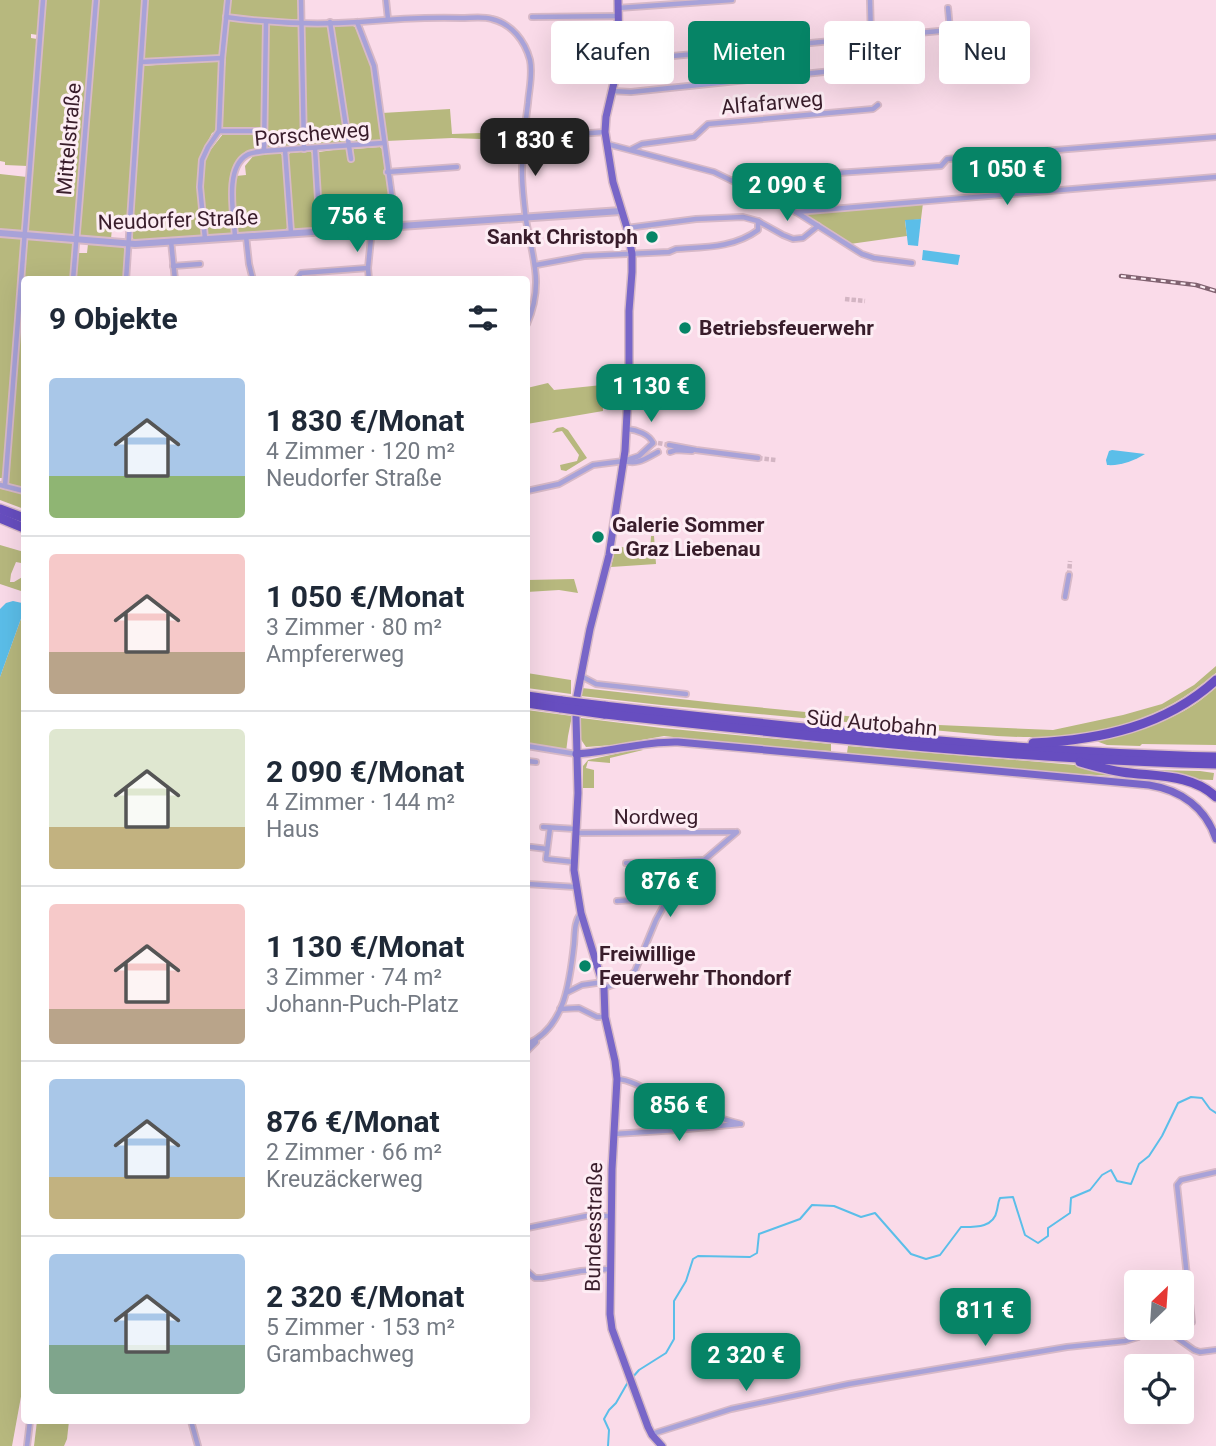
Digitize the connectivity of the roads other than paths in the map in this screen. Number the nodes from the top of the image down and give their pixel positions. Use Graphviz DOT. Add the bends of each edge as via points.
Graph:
graph roads {
  1 [pos="43,0"];
  2 [pos="96,0"];
  3 [pos="145,0"];
  4 [pos="228,0"];
  5 [pos="301,0"];
  6 [pos="386,0"];
  7 [pos="732,0"];
  8 [pos="870,0"];
  9 [pos="618,8"];
  10 [pos="948,8"];
  11 [pos="226,17"];
  12 [pos="532,17"];
  13 [pos="387,19"];
  14 [pos="871,21"];
  15 [pos="266,22"];
  16 [pos="302,22"];
  17 [pos="330,22"];
  18 [pos="357,22"];
  19 [pos="925,32"];
  20 [pos="824,41"];
  21 [pos="674,56"];
  22 [pos="222,58"];
  23 [pos="141,62"];
  24 [pos="824,71"];
  25 [pos="614,84"];
  26 [pos="612,91"];
  27 [pos="878,105"];
  28 [pos="219,131"];
  29 [pos="264,131"];
  30 [pos="605,132"];
  31 [pos="1216,137"];
  32 [pos="523,140"];
  33 [pos="383,143"];
  34 [pos="607,144"];
  35 [pos="349,146"];
  36 [pos="304,149"];
  37 [pos="315,149"];
  38 [pos="285,150"];
  39 [pos="631,150"];
  40 [pos="264,151"];
  41 [pos="351,159"];
  42 [pos="457,167"];
  43 [pos="387,172"];
  44 [pos="1216,177"];
  45 [pos="732,180"];
  46 [pos="621,211"];
  47 [pos="796,212"];
  48 [pos="526,217"];
  49 [pos="758,221"];
  50 [pos="396,226"];
  51 [pos="818,226"];
  52 [pos="372,227"];
  53 [pos="628,228"];
  54 [pos="770,228"];
  55 [pos="758,230"];
  56 [pos="320,231"];
  57 [pos="0,233"];
  58 [pos="291,233"];
  59 [pos="25,235"];
  60 [pos="247,236"];
  61 [pos="235,237"];
  62 [pos="205,239"];
  63 [pos="76,240"];
  64 [pos="172,241"];
  65 [pos="129,244"];
  66 [pos="632,254"];
  67 [pos="912,263"];
  68 [pos="200,264"];
  69 [pos="536,265"];
  70 [pos="173,266"];
  71 [pos="368,268"];
  72 [pos="21,276"];
  73 [pos="73,276"];
  74 [pos="126,276"];
  75 [pos="174,276"];
  76 [pos="252,276"];
  77 [pos="299,276"];
  78 [pos="369,276"];
  79 [pos="21,279"];
  80 [pos="530,313"];
  81 [pos="626,429"];
  82 [pos="669,445"];
  83 [pos="696,450"];
  84 [pos="658,452"];
  85 [pos="670,452"];
  86 [pos="758,458"];
  87 [pos="624,461"];
  88 [pos="2,486"];
  89 [pos="21,490"];
  90 [pos="530,490"];
  91 [pos="0,509"];
  92 [pos="21,517"];
  93 [pos="0,518"];
  94 [pos="21,527"];
  95 [pos="1069,575"];
  96 [pos="1065,597"];
  97 [pos="582,676"];
  98 [pos="1216,680"];
  99 [pos="686,694"];
  100 [pos="578,696"];
  101 [pos="530,697"];
  102 [pos="530,703"];
  103 [pos="562,704"];
  104 [pos="604,710"];
  105 [pos="576,717"];
  106 [pos="530,746"];
  107 [pos="1004,746"];
  108 [pos="576,754"];
  109 [pos="1058,757"];
  110 [pos="1215,760"];
  111 [pos="530,761"];
  112 [pos="536,762"];
  113 [pos="1216,797"];
  114 [pos="543,827"];
  115 [pos="550,828"];
  116 [pos="575,831"];
  117 [pos="1216,839"];
  118 [pos="531,847"];
  119 [pos="547,849"];
  120 [pos="704,860"];
  121 [pos="574,862"];
  122 [pos="626,863"];
  123 [pos="530,884"];
  124 [pos="576,887"];
  125 [pos="668,898"];
  126 [pos="617,901"];
  127 [pos="581,913"];
  128 [pos="603,985"];
  129 [pos="567,992"];
  130 [pos="561,1009"];
  131 [pos="605,1017"];
  132 [pos="541,1037"];
  133 [pos="530,1042"];
  134 [pos="530,1048"];
  135 [pos="617,1079"];
  136 [pos="614,1133"];
  137 [pos="1216,1172"];
  138 [pos="611,1216"];
  139 [pos="530,1227"];
  140 [pos="610,1269"];
  141 [pos="1186,1270"];
  142 [pos="530,1274"];
  143 [pos="1128,1340"];
  144 [pos="1180,1340"];
  145 [pos="1216,1350"];
  146 [pos="30,1424"];
  147 [pos="192,1424"];
  148 [pos="652,1434"];
  149 [pos="27,1446"];
  150 [pos="198,1446"];
  151 [pos="662,1446"];
  1 -- 59 [label="street"];
  2 -- 63 [label="street, Mittelstraße"];
  3 -- 23 [label="street"];
  4 -- 11 [label="street"];
  5 -- 16 [label="street"];
  6 -- 13 [label="street"];
  7 -- 9 [label="street"];
  8 -- 14 [label="street"];
  9 -- 12 [label="street"];
  10 -- 19 [label="street" via="950,30"];
  11 -- 15 [label="street"];
  11 -- 22 [label="street"];
  13 -- 18 [label="street"];
  13 -- 32 [label="street" via="490,18 514,31 531,68"];
  15 -- 16 [label="street"];
  15 -- 29 [label="street"];
  16 -- 17 [label="street"];
  16 -- 36 [label="street"];
  17 -- 18 [label="street"];
  17 -- 35 [label="street"];
  18 -- 33 [label="street" via="374,66"];
  20 -- 21 [label="street"];
  22 -- 23 [label="street"];
  22 -- 28 [label="street"];
  23 -- 65 [label="street"];
  24 -- 26 [label="street"];
  25 -- 26 [label="main road"];
  26 -- 30 [label="main road"];
  27 -- 39 [label="street, Alfafarweg" via="708,124 694,137 642,144"];
  28 -- 29 [label="street"];
  28 -- 62 [label="street" via="202,160"];
  29 -- 40 [label="street"];
  30 -- 32 [label="street"];
  30 -- 34 [label="main road"];
  31 -- 45 [label="street" via="947,159 941,166"];
  32 -- 48 [label="street"];
  33 -- 35 [label="street, Porscheweg"];
  33 -- 43 [label="street"];
  34 -- 39 [label="street"];
  34 -- 46 [label="main road"];
  35 -- 37 [label="street, Porscheweg"];
  35 -- 41 [label="street"];
  36 -- 37 [label="street, Porscheweg"];
  36 -- 38 [label="street, Porscheweg"];
  37 -- 56 [label="street"];
  38 -- 40 [label="street, Porscheweg"];
  38 -- 58 [label="street"];
  39 -- 45 [label="street"];
  40 -- 61 [label="street, Porscheweg" via="248,154 233,175"];
  42 -- 43 [label="street"];
  43 -- 50 [label="street"];
  44 -- 47 [label="street"];
  45 -- 47 [label="street"];
  46 -- 48 [label="street, Neudorfer Straße"];
  46 -- 53 [label="main road"];
  47 -- 51 [label="street"];
  48 -- 50 [label="street, Neudorfer Straße"];
  48 -- 69 [label="street"];
  49 -- 53 [label="street" via="743,217 696,219"];
  49 -- 54 [label="street"];
  49 -- 55 [label="street"];
  50 -- 52 [label="street, Neudorfer Straße"];
  51 -- 54 [label="street" via="803,238 793,239"];
  51 -- 67 [label="street" via="862,254"];
  52 -- 56 [label="street, Neudorfer Straße"];
  52 -- 71 [label="street"];
  53 -- 66 [label="main road"];
  54 -- 55 [label="street"];
  55 -- 66 [label="street" via="730,244"];
  56 -- 58 [label="street, Neudorfer Straße"];
  57 -- 59 [label="street, Neudorfer Straße"];
  58 -- 60 [label="street, Neudorfer Straße"];
  59 -- 63 [label="street, Neudorfer Straße"];
  59 -- 72 [label="street"];
  60 -- 61 [label="street, Neudorfer Straße"];
  60 -- 76 [label="street"];
  61 -- 62 [label="street, Neudorfer Straße"];
  62 -- 64 [label="street, Neudorfer Straße"];
  63 -- 65 [label="street, Neudorfer Straße"];
  63 -- 73 [label="street, Mittelstraße"];
  64 -- 65 [label="street, Neudorfer Straße"];
  64 -- 70 [label="street"];
  65 -- 74 [label="street"];
  66 -- 69 [label="street"];
  66 -- 81 [label="main road"];
  68 -- 70 [label="street"];
  69 -- 80 [label="street" via="535,303"];
  70 -- 75 [label="street"];
  71 -- 77 [label="street"];
  71 -- 78 [label="street"];
  79 -- 88 [label="street"];
  81 -- 87 [label="main road"];
  81 -- 87 [label="street" via="640,431 656,443"];
  82 -- 83 [label="street"];
  83 -- 85 [label="street"];
  83 -- 86 [label="street"];
  84 -- 87 [label="street" via="639,463"];
  87 -- 90 [label="street" via="593,465 557,484"];
  87 -- 97 [label="main road"];
  88 -- 89 [label="street"];
  91 -- 92 [label="highway"];
  93 -- 94 [label="highway"];
  95 -- 96 [label="street"];
  97 -- 99 [label="street" via="596,684"];
  97 -- 100 [label="main road"];
  98 -- 107 [label="highway" via="1148,723 1103,735"];
  101 -- 103 [label="highway, Süd Autobahn"];
  102 -- 103 [label="highway, Süd Autobahn"];
  103 -- 104 [label="highway, Süd Autobahn, bridge"];
  104 -- 107 [label="highway, Süd Autobahn"];
  104 -- 109 [label="highway, Süd Autobahn" via="907,745"];
  105 -- 108 [label="main road, Bundesstraße"];
  106 -- 108 [label="street"];
  107 -- 110 [label="highway, Süd Autobahn"];
  108 -- 116 [label="main road, Bundesstraße"];
  108 -- 117 [label="main road" via="678,742 1149,785 1173,791 1192,803"];
  109 -- 110 [label="highway, Süd Autobahn"];
  109 -- 113 [label="highway" via="1188,781"];
  111 -- 112 [label="street"];
  114 -- 115 [label="street, Nordweg"];
  115 -- 116 [label="street, Nordweg"];
  115 -- 119 [label="street"];
  116 -- 120 [label="street, Nordweg" via="737,832"];
  116 -- 121 [label="main road, Bundesstraße"];
  118 -- 119 [label="street"];
  119 -- 121 [label="street" via="548,860"];
  120 -- 122 [label="street"];
  120 -- 125 [label="street"];
  121 -- 124 [label="main road, Bundesstraße"];
  123 -- 124 [label="street"];
  124 -- 127 [label="main road, Bundesstraße"];
  125 -- 126 [label="street"];
  125 -- 128 [label="street" via="636,970 624,981"];
  127 -- 128 [label="main road, Bundesstraße"];
  127 -- 129 [label="street"];
  128 -- 129 [label="street" via="582,985"];
  128 -- 131 [label="main road, Bundesstraße"];
  129 -- 130 [label="street"];
  130 -- 131 [label="street" via="579,1008"];
  130 -- 132 [label="street"];
  131 -- 135 [label="main road, Bundesstraße"];
  132 -- 133 [label="street"];
  132 -- 134 [label="street"];
  135 -- 136 [label="main road, Bundesstraße"];
  135 -- 136 [label="street" via="741,1124"];
  136 -- 138 [label="main road, Bundesstraße"];
  137 -- 141 [label="street" via="1177,1185"];
  138 -- 139 [label="street"];
  138 -- 140 [label="main road, Bundesstraße"];
  140 -- 142 [label="street" via="542,1278"];
  140 -- 148 [label="main road, Bundesstraße" via="612,1329"];
  143 -- 148 [label="street" via="849,1384 731,1409"];
  144 -- 145 [label="street" via="1200,1352"];
  146 -- 149 [label="street"];
  147 -- 150 [label="street"];
  148 -- 151 [label="main road, Bundesstraße"];
}
